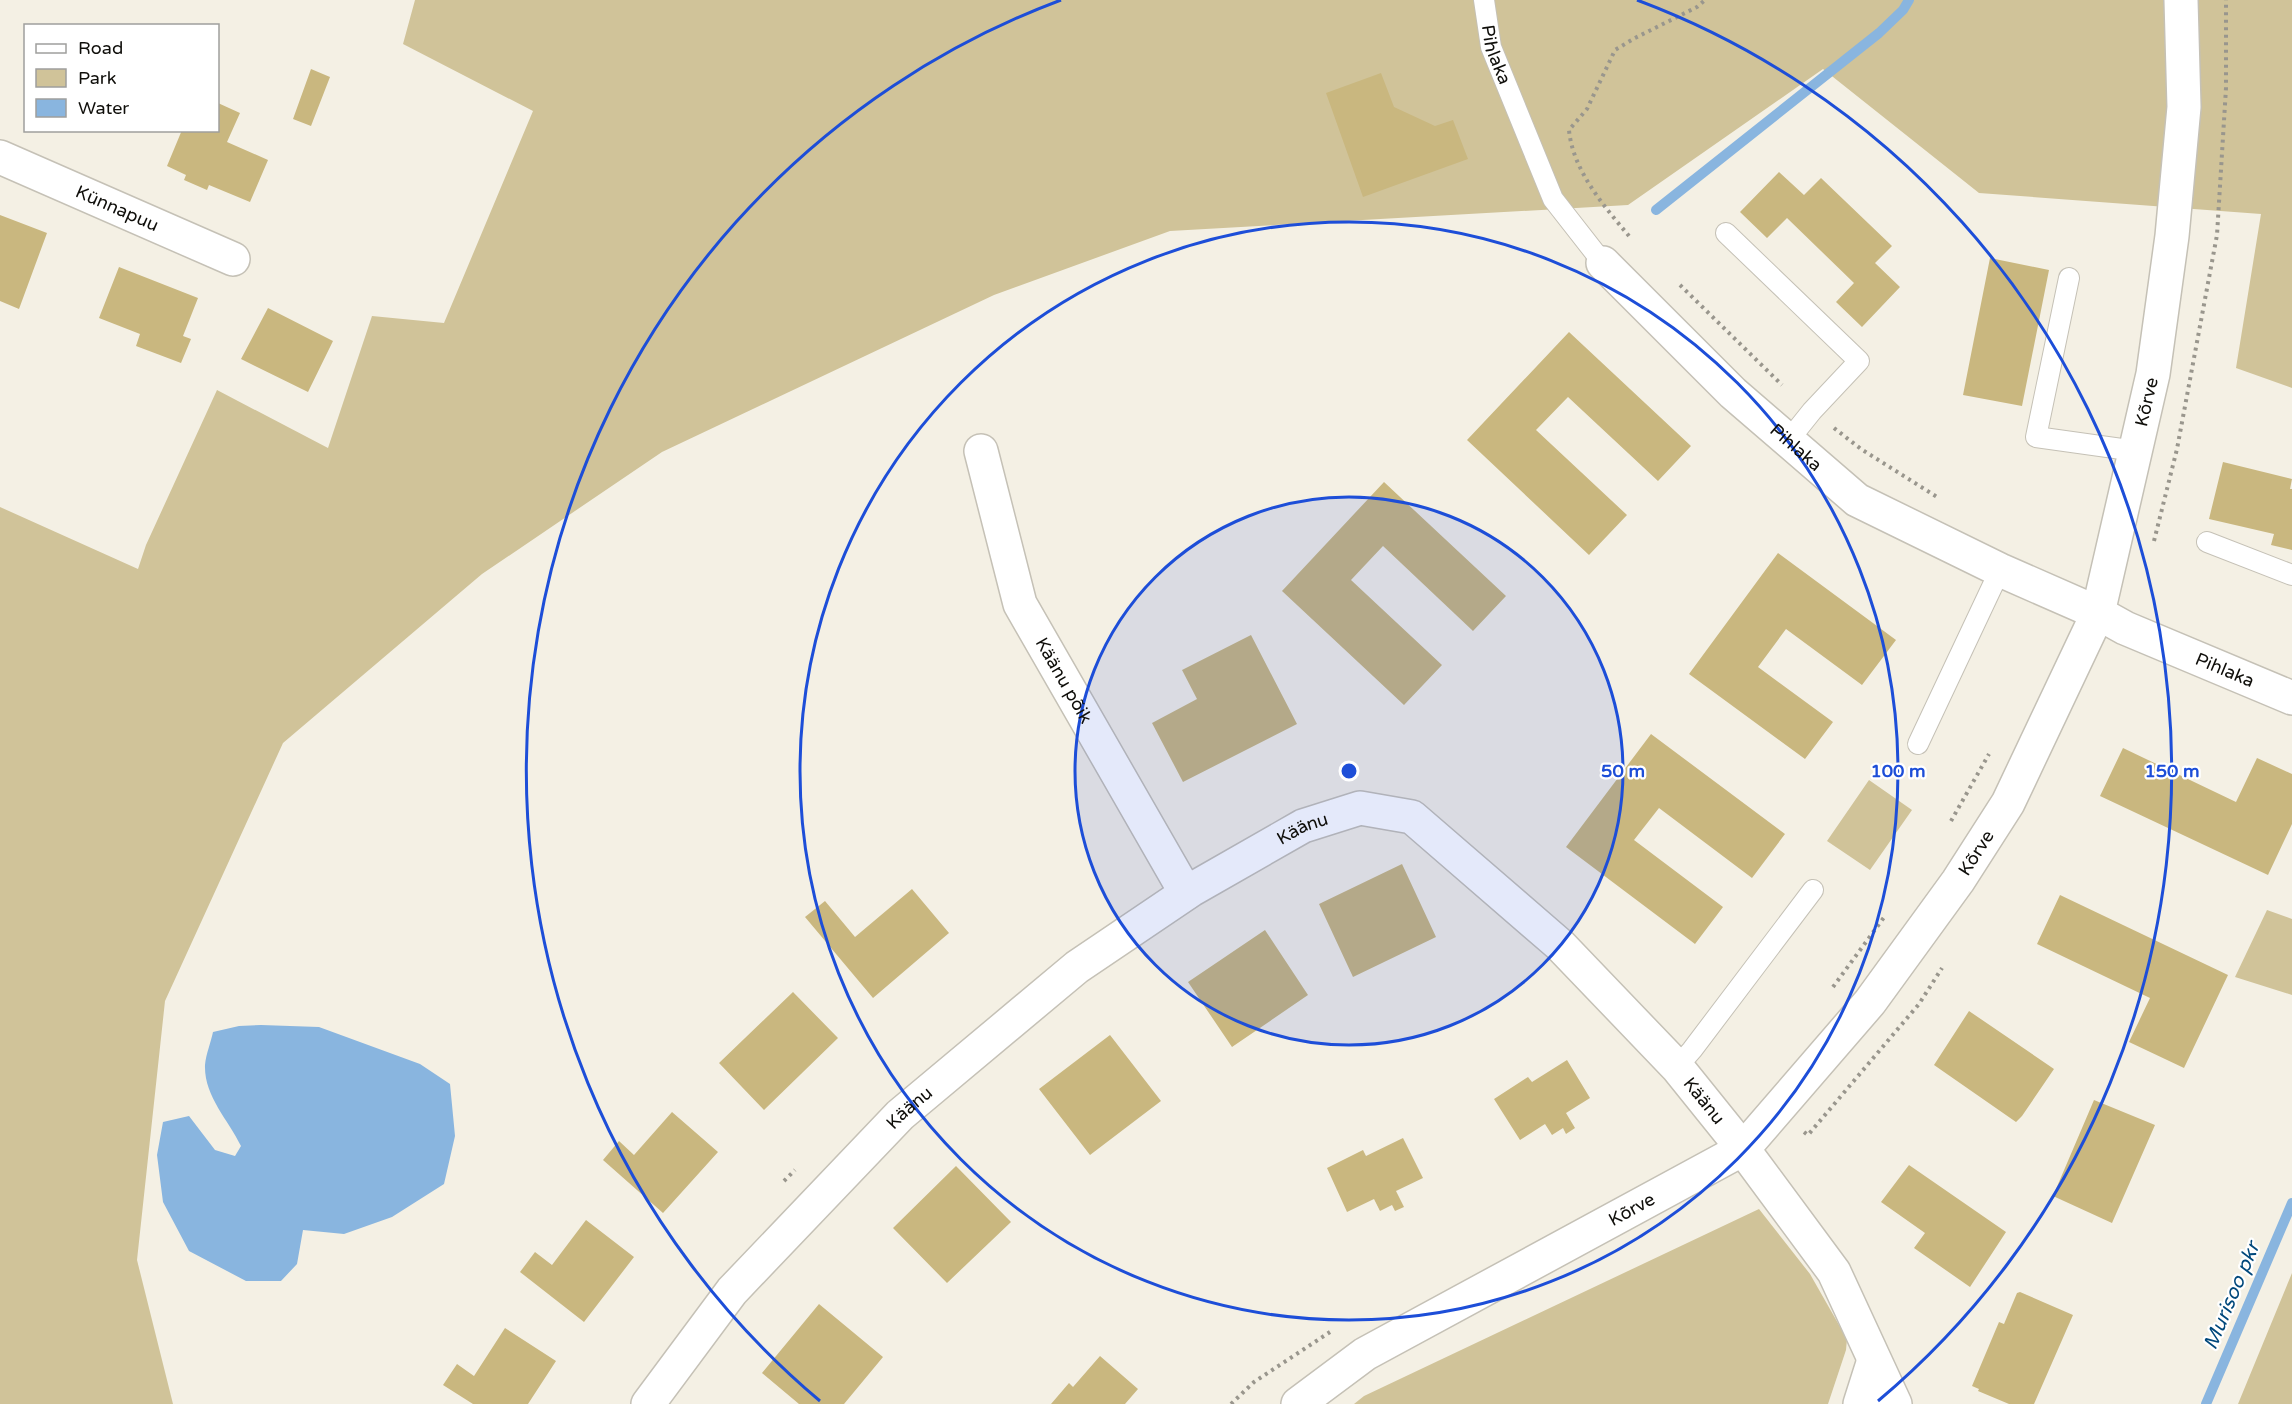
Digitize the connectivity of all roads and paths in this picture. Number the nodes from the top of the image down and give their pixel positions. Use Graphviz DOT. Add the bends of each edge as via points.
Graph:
graph roads {
  1 [pos="1484,0"];
  2 [pos="1705,0"];
  3 [pos="2181,0"];
  4 [pos="0,157"];
  5 [pos="1726,233"];
  6 [pos="1633,240"];
  7 [pos="233,259"];
  8 [pos="1603,263"];
  9 [pos="2069,278"];
  10 [pos="1676,282"];
  11 [pos="1812,411"];
  12 [pos="1788,441"];
  13 [pos="981,451"];
  14 [pos="2136,451"];
  15 [pos="1939,498"];
  16 [pos="2208,542"];
  17 [pos="2000,570"];
  18 [pos="2292,575"];
  19 [pos="2098,613"];
  20 [pos="2292,698"];
  21 [pos="1918,744"];
  22 [pos="1813,891"];
  23 [pos="1186,893"];
  24 [pos="1677,1067"];
  25 [pos="1743,1149"];
  26 [pos="796,1169"];
  27 [pos="780,1186"];
  28 [pos="1874,1360"];
  29 [pos="648,1404"];
  30 [pos="1298,1404"];
  31 [pos="1860,1404"];
  32 [pos="1895,1404"];
  1 -- 8 [label="lane, Pihlaka" via="1491,47 1553,199"];
  2 -- 6 [label="path" via="1615,50 1587,109 1569,130 1573,153 1591,186"];
  3 -- 14 [label="street, Kõrve" via="2184,107 2172,236 2153,374"];
  4 -- 7 [label="street, Künnapuu"];
  5 -- 11 [label="lane" via="1859,361"];
  8 -- 12 [label="street, Pihlaka" via="1733,393"];
  9 -- 14 [label="lane" via="2036,436"];
  10 -- 11 [label="path"];
  11 -- 12 [label="lane"];
  11 -- 15 [label="path" via="1861,449"];
  12 -- 17 [label="street, Pihlaka" via="1857,500"];
  13 -- 23 [label="street, Käänu põik" via="1020,604"];
  14 -- 19 [label="street, Kõrve"];
  16 -- 18 [label="lane"];
  17 -- 19 [label="street, Pihlaka"];
  17 -- 21 [label="lane"];
  19 -- 20 [label="street, Pihlaka"];
  19 -- 25 [label="street, Kõrve" via="2008,803 1958,881 1870,1002"];
  22 -- 24 [label="lane"];
  23 -- 24 [label="street, Käänu" via="1303,826 1360,808 1412,817 1560,945"];
  23 -- 29 [label="street, Käänu" via="1077,967 900,1115 732,1291"];
  24 -- 25 [label="street, Käänu"];
  25 -- 28 [label="street, Käänu" via="1834,1272"];
  25 -- 30 [label="street, Kõrve" via="1365,1354"];
  26 -- 27 [label="path"];
  28 -- 31 [label="street"];
  28 -- 32 [label="street, Käänu"];
}
